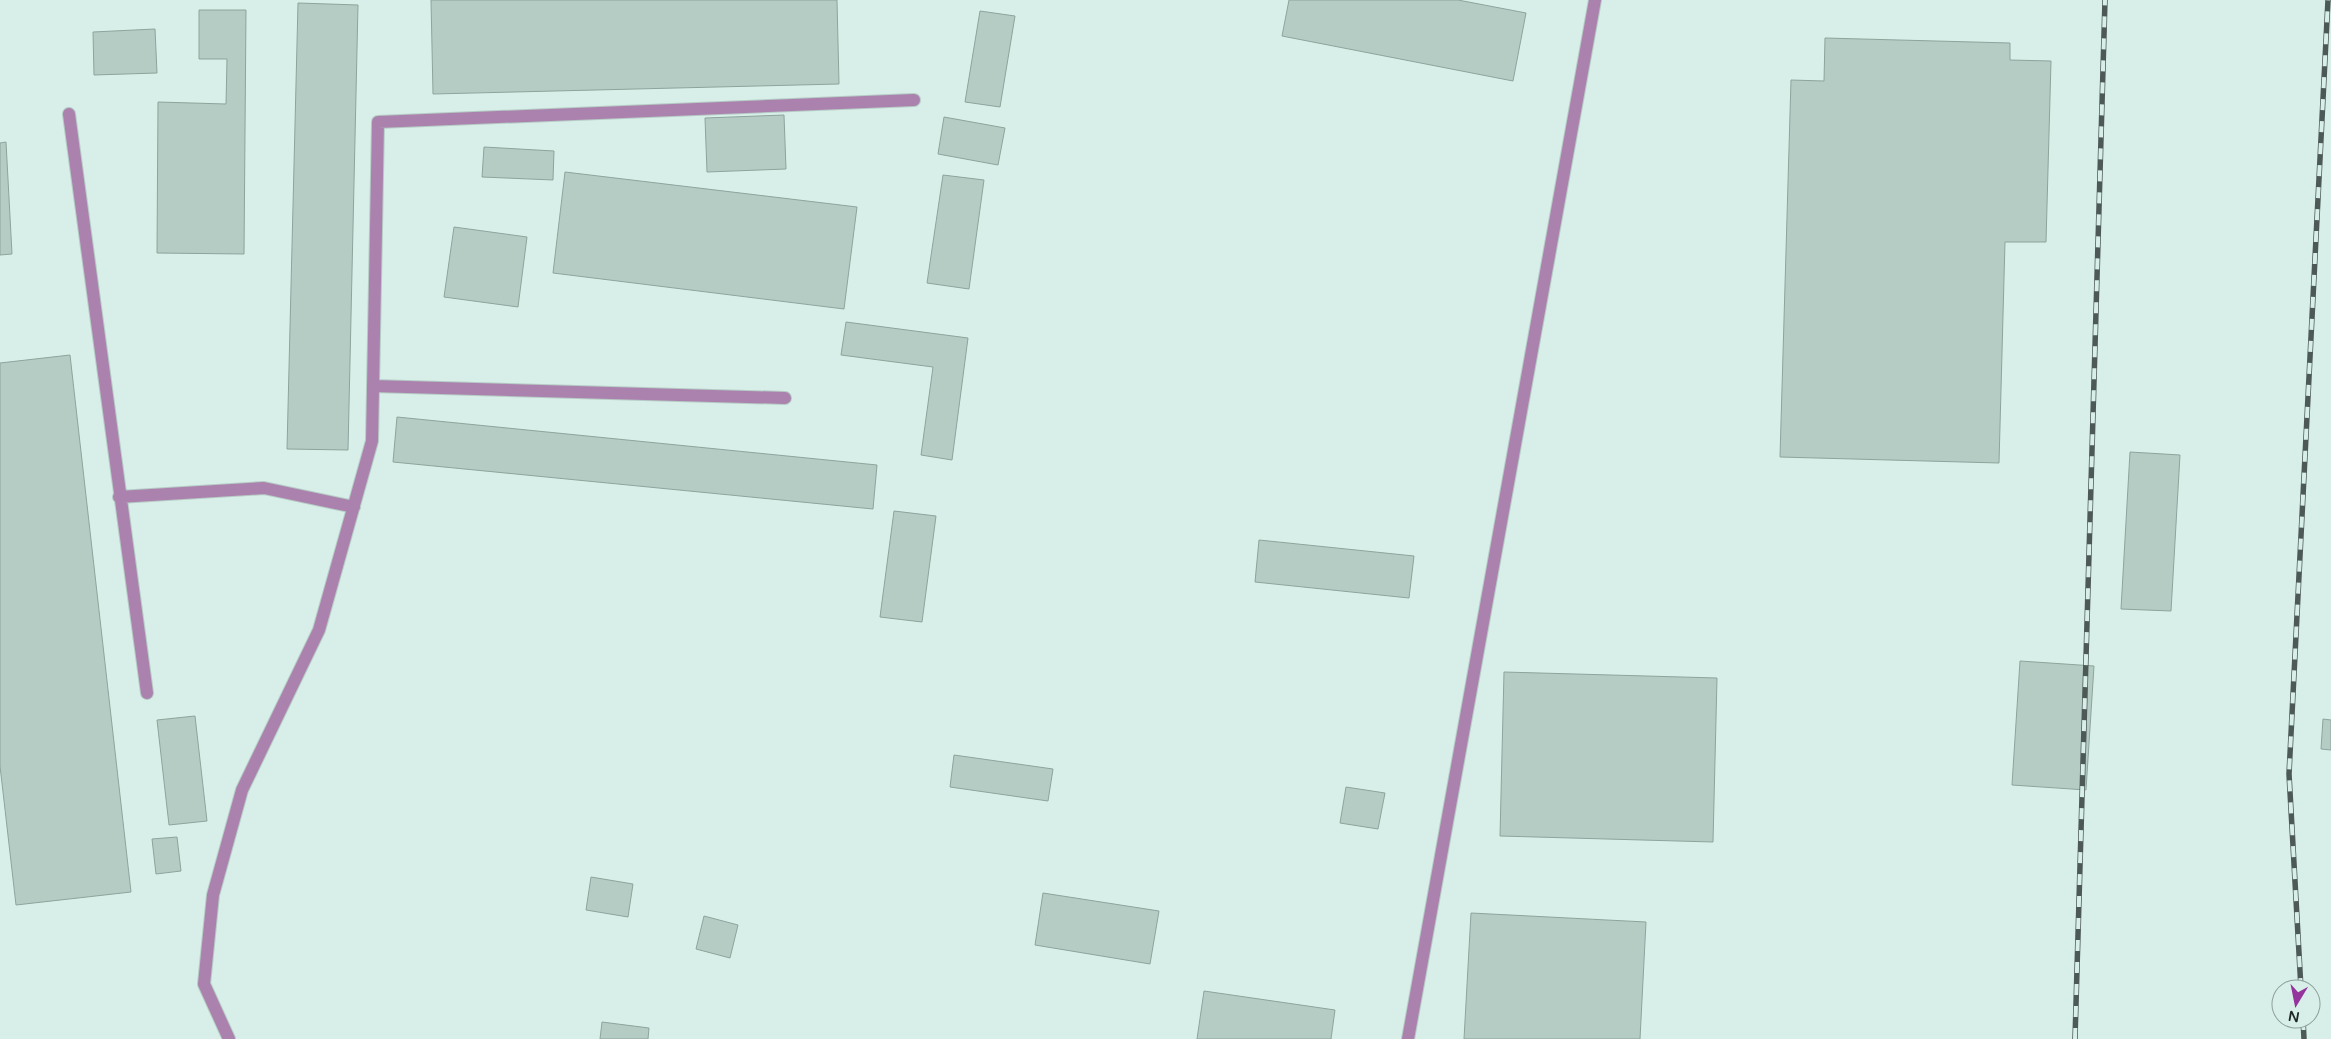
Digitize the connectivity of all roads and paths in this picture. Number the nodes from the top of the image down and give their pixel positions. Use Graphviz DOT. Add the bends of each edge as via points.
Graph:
graph roads {
  1 [pos="1595,0"];
  2 [pos="914,100"];
  3 [pos="68,114"];
  4 [pos="373,386"];
  5 [pos="784,398"];
  6 [pos="119,498"];
  7 [pos="354,507"];
  8 [pos="147,693"];
  9 [pos="230,1039"];
  10 [pos="1408,1039"];
  1 -- 10 [label="lane"];
  2 -- 4 [label="lane" via="378,122"];
  3 -- 6 [label="lane"];
  4 -- 5 [label="lane"];
  4 -- 7 [label="lane" via="372,441"];
  6 -- 7 [label="lane" via="264,488"];
  6 -- 8 [label="lane"];
  7 -- 9 [label="lane" via="319,630 242,790 213,895 204,984"];
}
